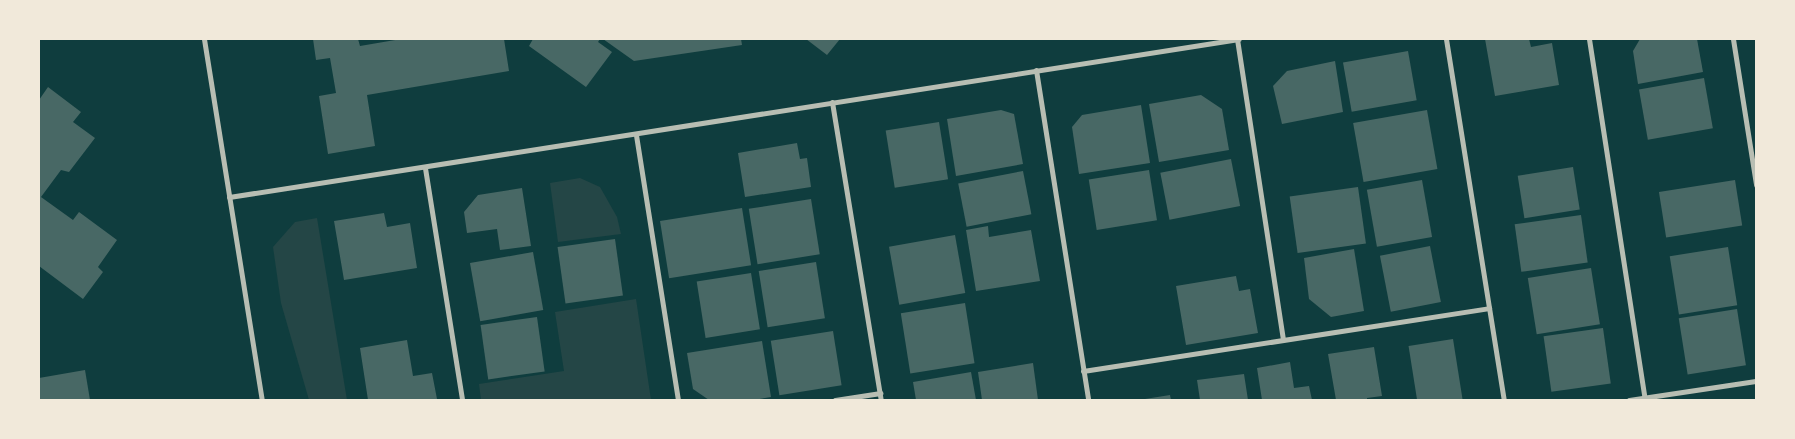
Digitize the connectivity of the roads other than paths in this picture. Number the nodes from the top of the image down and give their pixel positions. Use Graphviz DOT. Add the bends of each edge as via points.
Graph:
graph roads {
  1 [pos="204,39"];
  2 [pos="1238,39"];
  3 [pos="1446,39"];
  4 [pos="1589,39"];
  5 [pos="1733,39"];
  6 [pos="1036,70"];
  7 [pos="832,102"];
  8 [pos="636,135"];
  9 [pos="425,168"];
  10 [pos="1756,185"];
  11 [pos="229,197"];
  12 [pos="1489,308"];
  13 [pos="1283,340"];
  14 [pos="1083,371"];
  15 [pos="1756,381"];
  16 [pos="880,393"];
  17 [pos="1645,399"];
  18 [pos="262,400"];
  19 [pos="462,400"];
  20 [pos="678,400"];
  21 [pos="835,400"];
  22 [pos="881,400"];
  23 [pos="1088,400"];
  24 [pos="1504,400"];
  25 [pos="1629,400"];
  1 -- 11 [label="street"];
  2 -- 6 [label="street"];
  2 -- 13 [label="street"];
  3 -- 12 [label="street"];
  4 -- 17 [label="street"];
  5 -- 10 [label="street"];
  6 -- 7 [label="street"];
  6 -- 14 [label="street"];
  7 -- 8 [label="street"];
  7 -- 16 [label="street"];
  8 -- 9 [label="street"];
  8 -- 20 [label="street"];
  9 -- 11 [label="street"];
  9 -- 19 [label="street"];
  11 -- 18 [label="street"];
  12 -- 13 [label="street"];
  12 -- 24 [label="street"];
  13 -- 14 [label="street"];
  14 -- 23 [label="street"];
  15 -- 17 [label="street"];
  16 -- 21 [label="street"];
  16 -- 22 [label="street"];
  17 -- 25 [label="street"];
}
